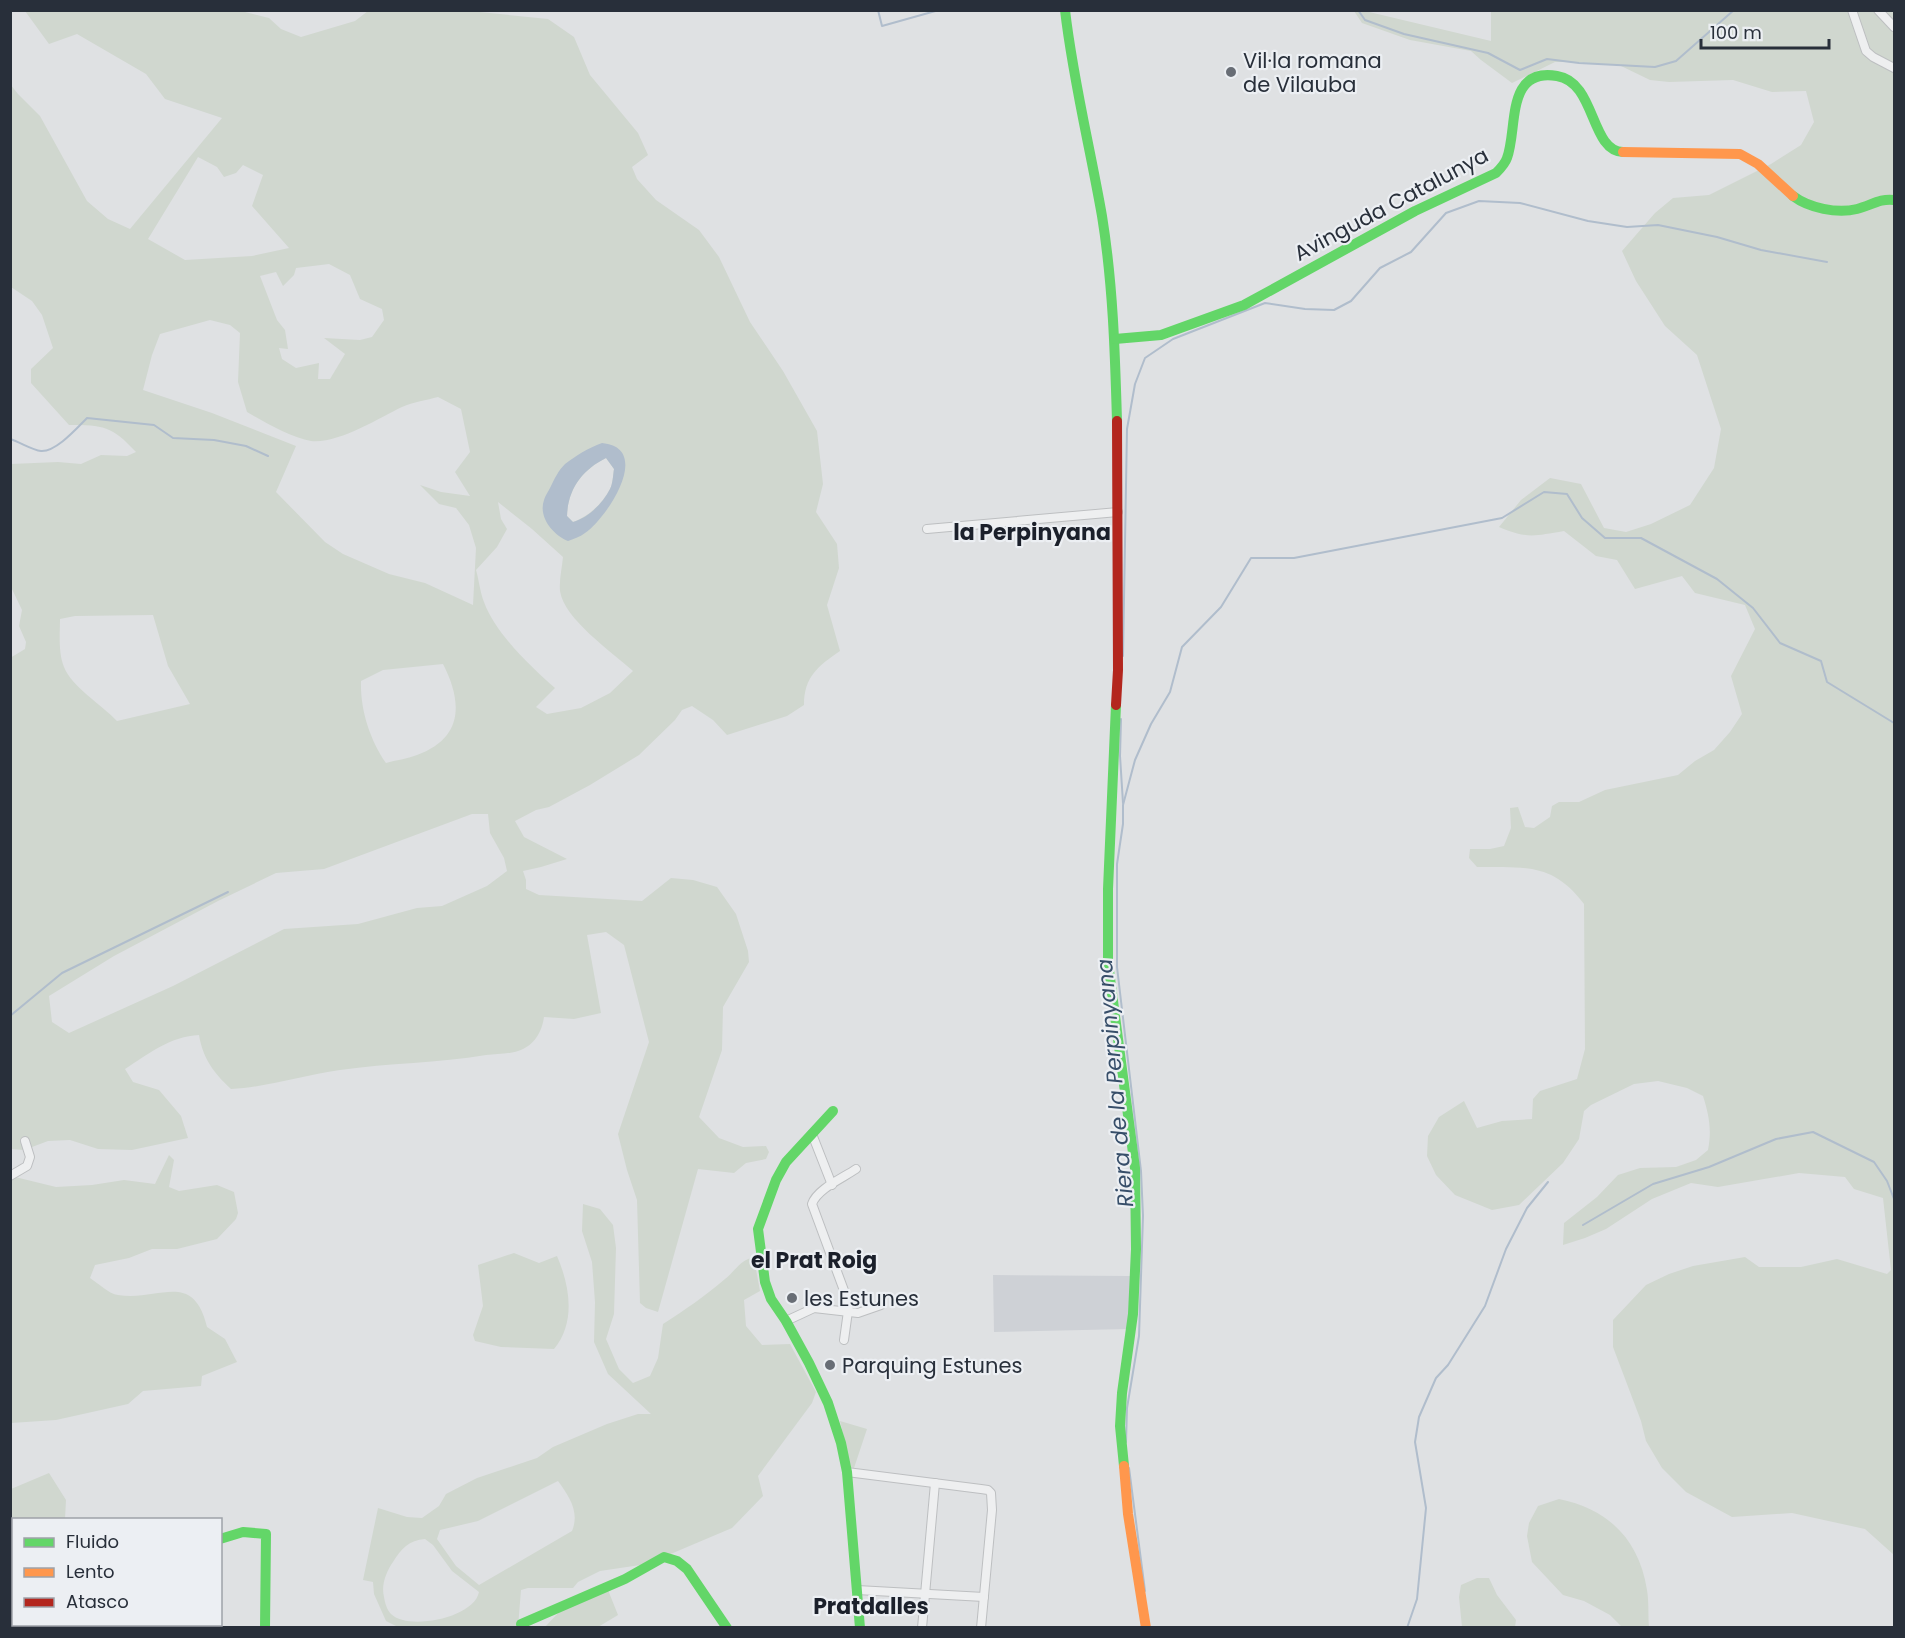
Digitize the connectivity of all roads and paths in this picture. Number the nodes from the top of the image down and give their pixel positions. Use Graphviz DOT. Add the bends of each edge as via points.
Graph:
graph roads {
  1 [pos="1065,10"];
  2 [pos="1852,10"];
  3 [pos="1878,10"];
  4 [pos="1894,27"];
  5 [pos="1894,68"];
  6 [pos="1894,200"];
  7 [pos="1115,339"];
  8 [pos="1118,512"];
  9 [pos="927,529"];
  10 [pos="833,1111"];
  11 [pos="812,1134"];
  12 [pos="25,1141"];
  13 [pos="856,1169"];
  14 [pos="10,1176"];
  15 [pos="832,1185"];
  16 [pos="881,1305"];
  17 [pos="846,1312"];
  18 [pos="786,1322"];
  19 [pos="844,1340"];
  20 [pos="848,1472"];
  21 [pos="935,1483"];
  22 [pos="222,1538"];
  23 [pos="857,1590"];
  24 [pos="925,1592"];
  25 [pos="984,1597"];
  26 [pos="521,1624"];
  27 [pos="264,1628"];
  28 [pos="727,1628"];
  29 [pos="860,1628"];
  30 [pos="922,1628"];
  31 [pos="981,1628"];
  32 [pos="1146,1628"];
  1 -- 7 [label="street" via="1102,218"];
  2 -- 5 [label="street" via="1866,51"];
  3 -- 4 [label="street"];
  6 -- 7 [label="street, Avinguda Catalunya" via="1884,199 1849,210 1817,207 1793,197 1757,162 1740,154 1618,152 1606,143 1576,86 1560,77 1540,77 1528,82 1519,94 1511,119 1508,155 1496,172 1414,211 1244,305 1168,333"];
  7 -- 8 [label="street"];
  8 -- 9 [label="street"];
  8 -- 32 [label="street" via="1108,963 1135,1168 1133,1314 1120,1434"];
  10 -- 11 [label="street"];
  11 -- 15 [label="street"];
  11 -- 18 [label="street" via="780,1172 758,1229 765,1282"];
  12 -- 14 [label="street" via="30,1157 27,1166"];
  13 -- 15 [label="street"];
  15 -- 17 [label="street" via="812,1204 849,1304"];
  16 -- 17 [label="street" via="858,1313"];
  17 -- 18 [label="street" via="814,1308"];
  17 -- 19 [label="street"];
  18 -- 20 [label="street" via="828,1403"];
  20 -- 21 [label="street"];
  20 -- 23 [label="street"];
  21 -- 24 [label="street"];
  21 -- 25 [label="street" via="981,1488 991,1493"];
  22 -- 27 [label="street" via="237,1532 266,1534"];
  23 -- 24 [label="street"];
  23 -- 29 [label="street"];
  24 -- 25 [label="street"];
  24 -- 30 [label="street"];
  25 -- 31 [label="street"];
  26 -- 28 [label="street" via="626,1579 664,1557 687,1569"];
}
